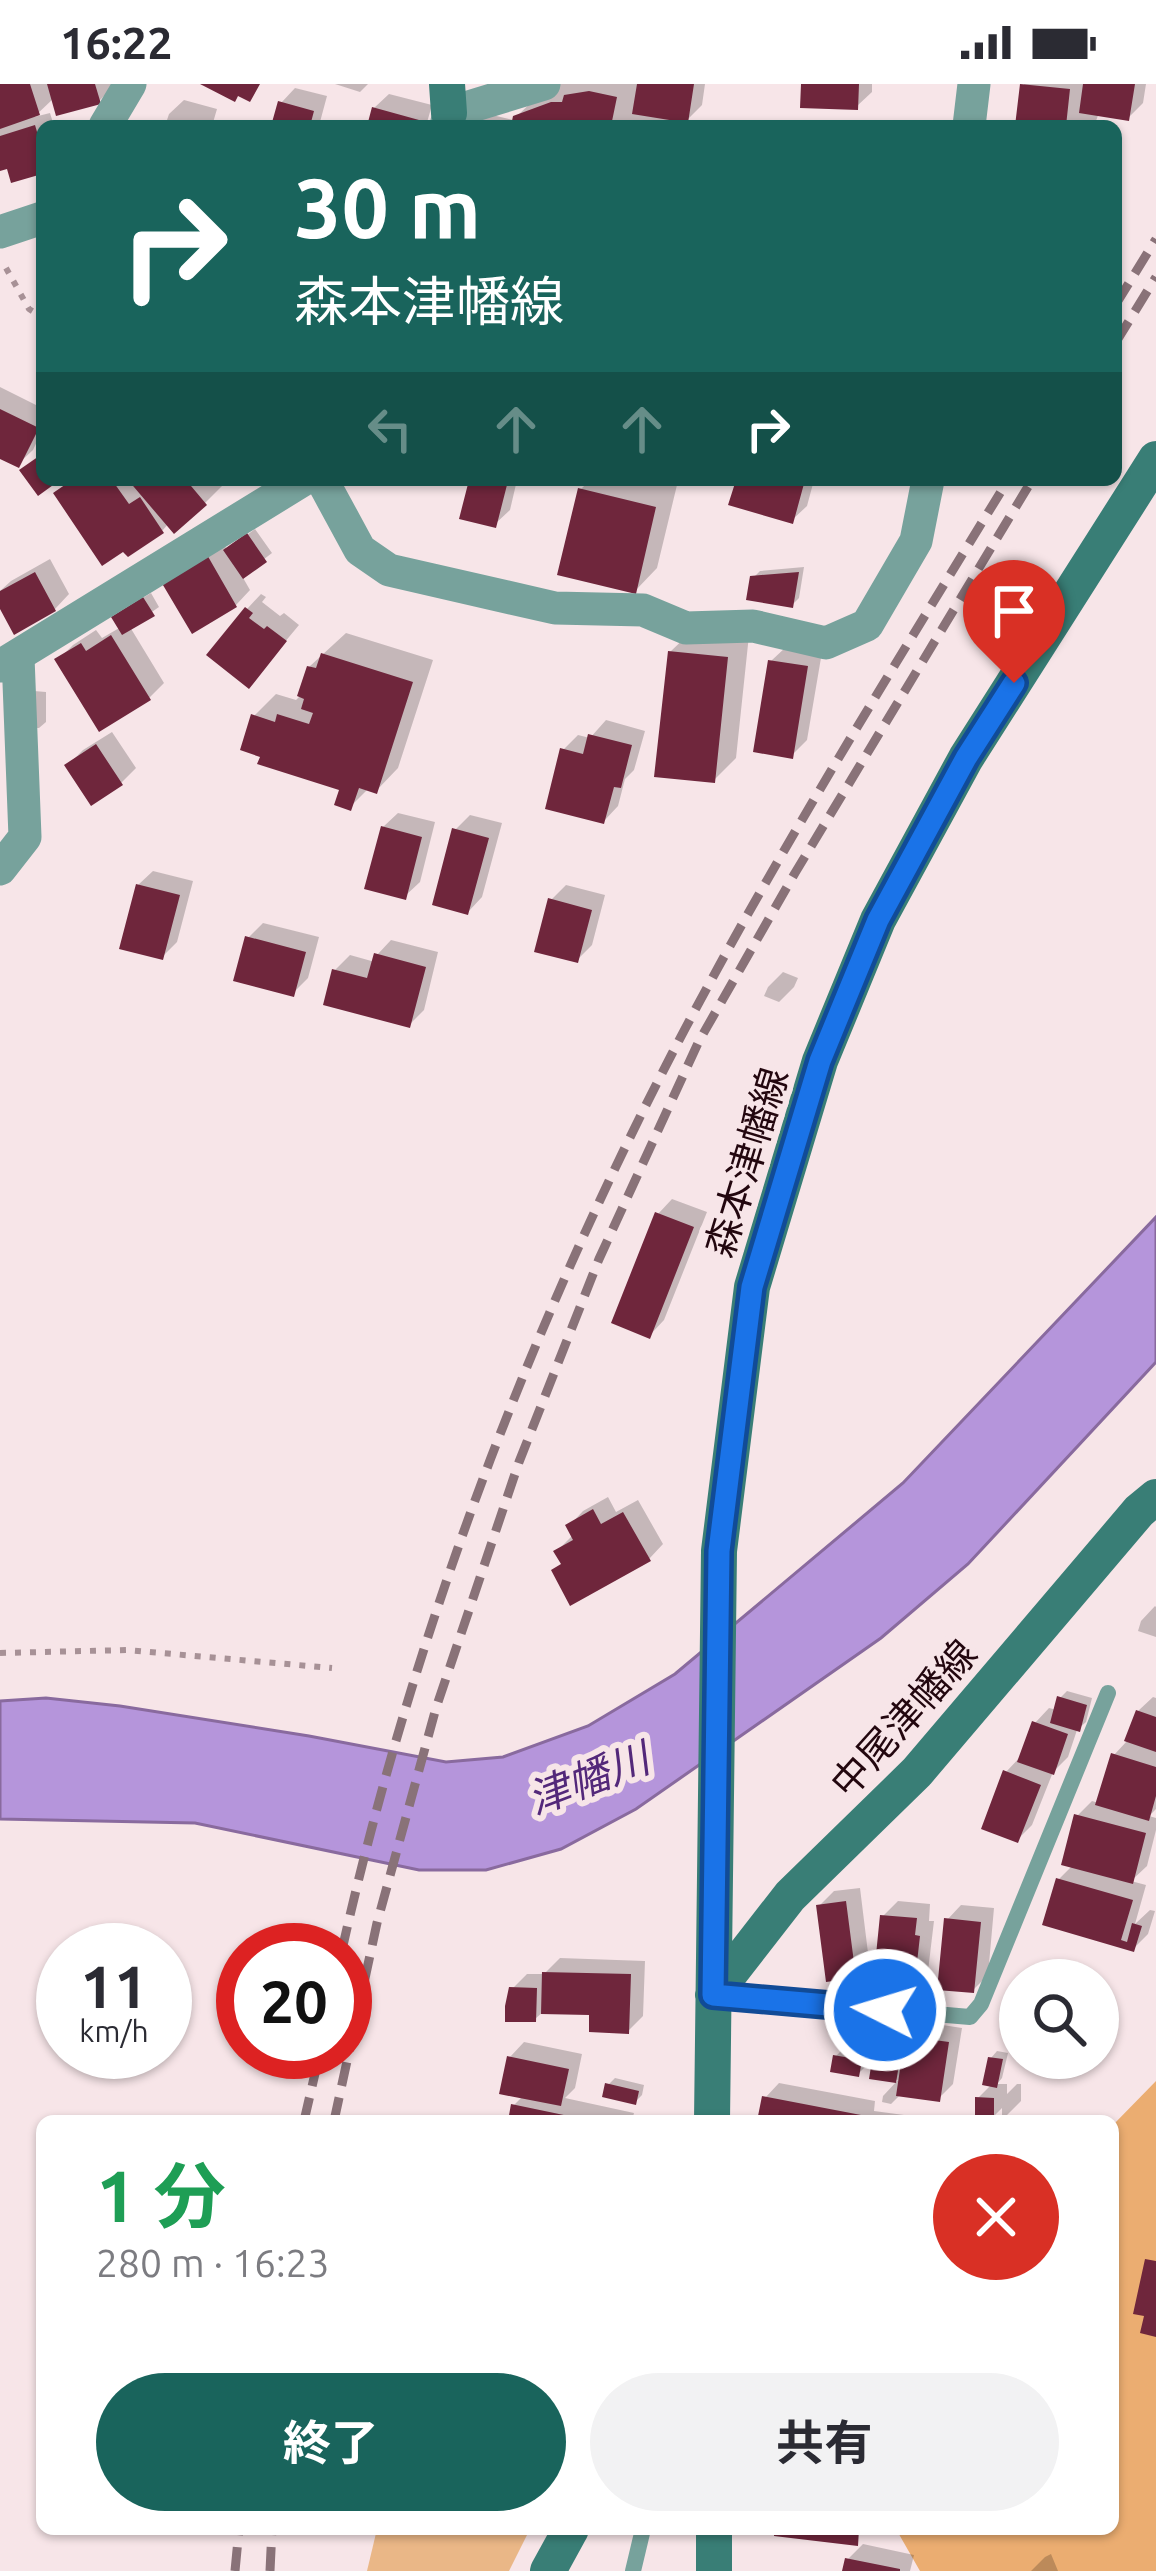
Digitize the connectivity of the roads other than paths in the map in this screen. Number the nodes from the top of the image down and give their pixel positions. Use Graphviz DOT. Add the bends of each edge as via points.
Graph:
graph roads {
  1 [pos="130,84"];
  2 [pos="544,84"];
  3 [pos="974,84"];
  4 [pos="447,108"];
  5 [pos="109,120"];
  6 [pos="970,120"];
  7 [pos="36,220"];
  8 [pos="0,232"];
  9 [pos="1156,458"];
  10 [pos="293,486"];
  11 [pos="325,486"];
  12 [pos="927,486"];
  13 [pos="9,661"];
  14 [pos="0,869"];
  15 [pos="1156,1498"];
  16 [pos="1108,1693"];
  17 [pos="713,1995"];
  18 [pos="712,2084"];
  19 [pos="704,2115"];
  20 [pos="712,2115"];
  21 [pos="569,2535"];
  22 [pos="642,2535"];
  23 [pos="714,2535"];
  24 [pos="548,2571"];
  25 [pos="633,2571"];
  26 [pos="714,2571"];
  1 -- 5 [label="street"];
  2 -- 4 [label="street"];
  3 -- 6 [label="street"];
  7 -- 8 [label="street"];
  9 -- 17 [label="main road, 森本津幡線" via="966,758 878,920 820,1061 752,1287 719,1551"];
  10 -- 13 [label="street"];
  11 -- 12 [label="street" via="361,550 389,570 555,608 643,610 686,628 753,626 826,643 867,626 916,541"];
  13 -- 14 [label="street" via="25,837"];
  15 -- 17 [label="main road, 中尾津幡線" via="917,1772 790,1896"];
  16 -- 17 [label="lane" via="970,2017"];
  17 -- 18 [label="main road, 森本津幡線"];
  18 -- 19 [label="main road"];
  18 -- 20 [label="main road, 森本津幡線"];
  21 -- 24 [label="main road"];
  22 -- 25 [label="lane"];
  23 -- 26 [label="main road"];
}
